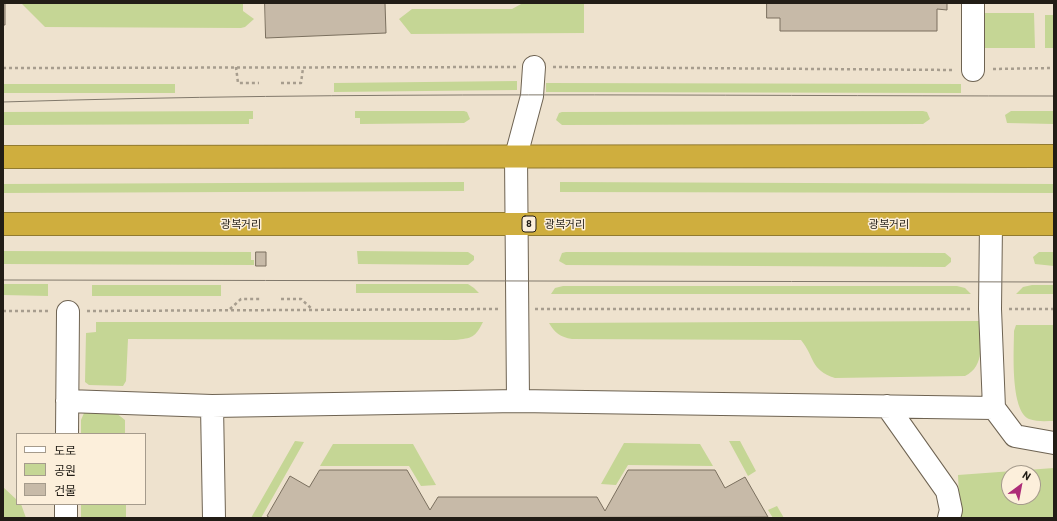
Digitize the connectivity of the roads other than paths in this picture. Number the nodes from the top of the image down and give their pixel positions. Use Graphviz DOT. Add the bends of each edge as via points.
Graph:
graph roads {
  1 [pos="973,3"];
  2 [pos="534,67"];
  3 [pos="973,70"];
  4 [pos="516,156"];
  5 [pos="1054,156"];
  6 [pos="3,157"];
  7 [pos="3,224"];
  8 [pos="516,224"];
  9 [pos="991,224"];
  10 [pos="1054,224"];
  11 [pos="68,312"];
  12 [pos="67,401"];
  13 [pos="518,401"];
  14 [pos="212,406"];
  15 [pos="887,406"];
  16 [pos="994,408"];
  17 [pos="66,433"];
  18 [pos="1054,443"];
  19 [pos="66,505"];
  20 [pos="66,518"];
  21 [pos="214,518"];
  22 [pos="949,518"];
  1 -- 3 [label="street"];
  2 -- 4 [label="street" via="532,96"];
  4 -- 5 [label="highway"];
  4 -- 6 [label="highway"];
  4 -- 8 [label="street"];
  7 -- 8 [label="highway, 광복거리 / 8"];
  8 -- 9 [label="highway, 광복거리 / 8"];
  8 -- 13 [label="street"];
  9 -- 10 [label="highway, 광복거리 / 8"];
  9 -- 16 [label="street" via="990,309"];
  11 -- 12 [label="street"];
  12 -- 14 [label="street"];
  12 -- 17 [label="street"];
  13 -- 14 [label="street"];
  13 -- 15 [label="street"];
  14 -- 21 [label="street"];
  15 -- 16 [label="street"];
  15 -- 22 [label="street" via="947,491 951,510"];
  16 -- 18 [label="street" via="1015,436"];
  19 -- 20 [label="street"];
}
